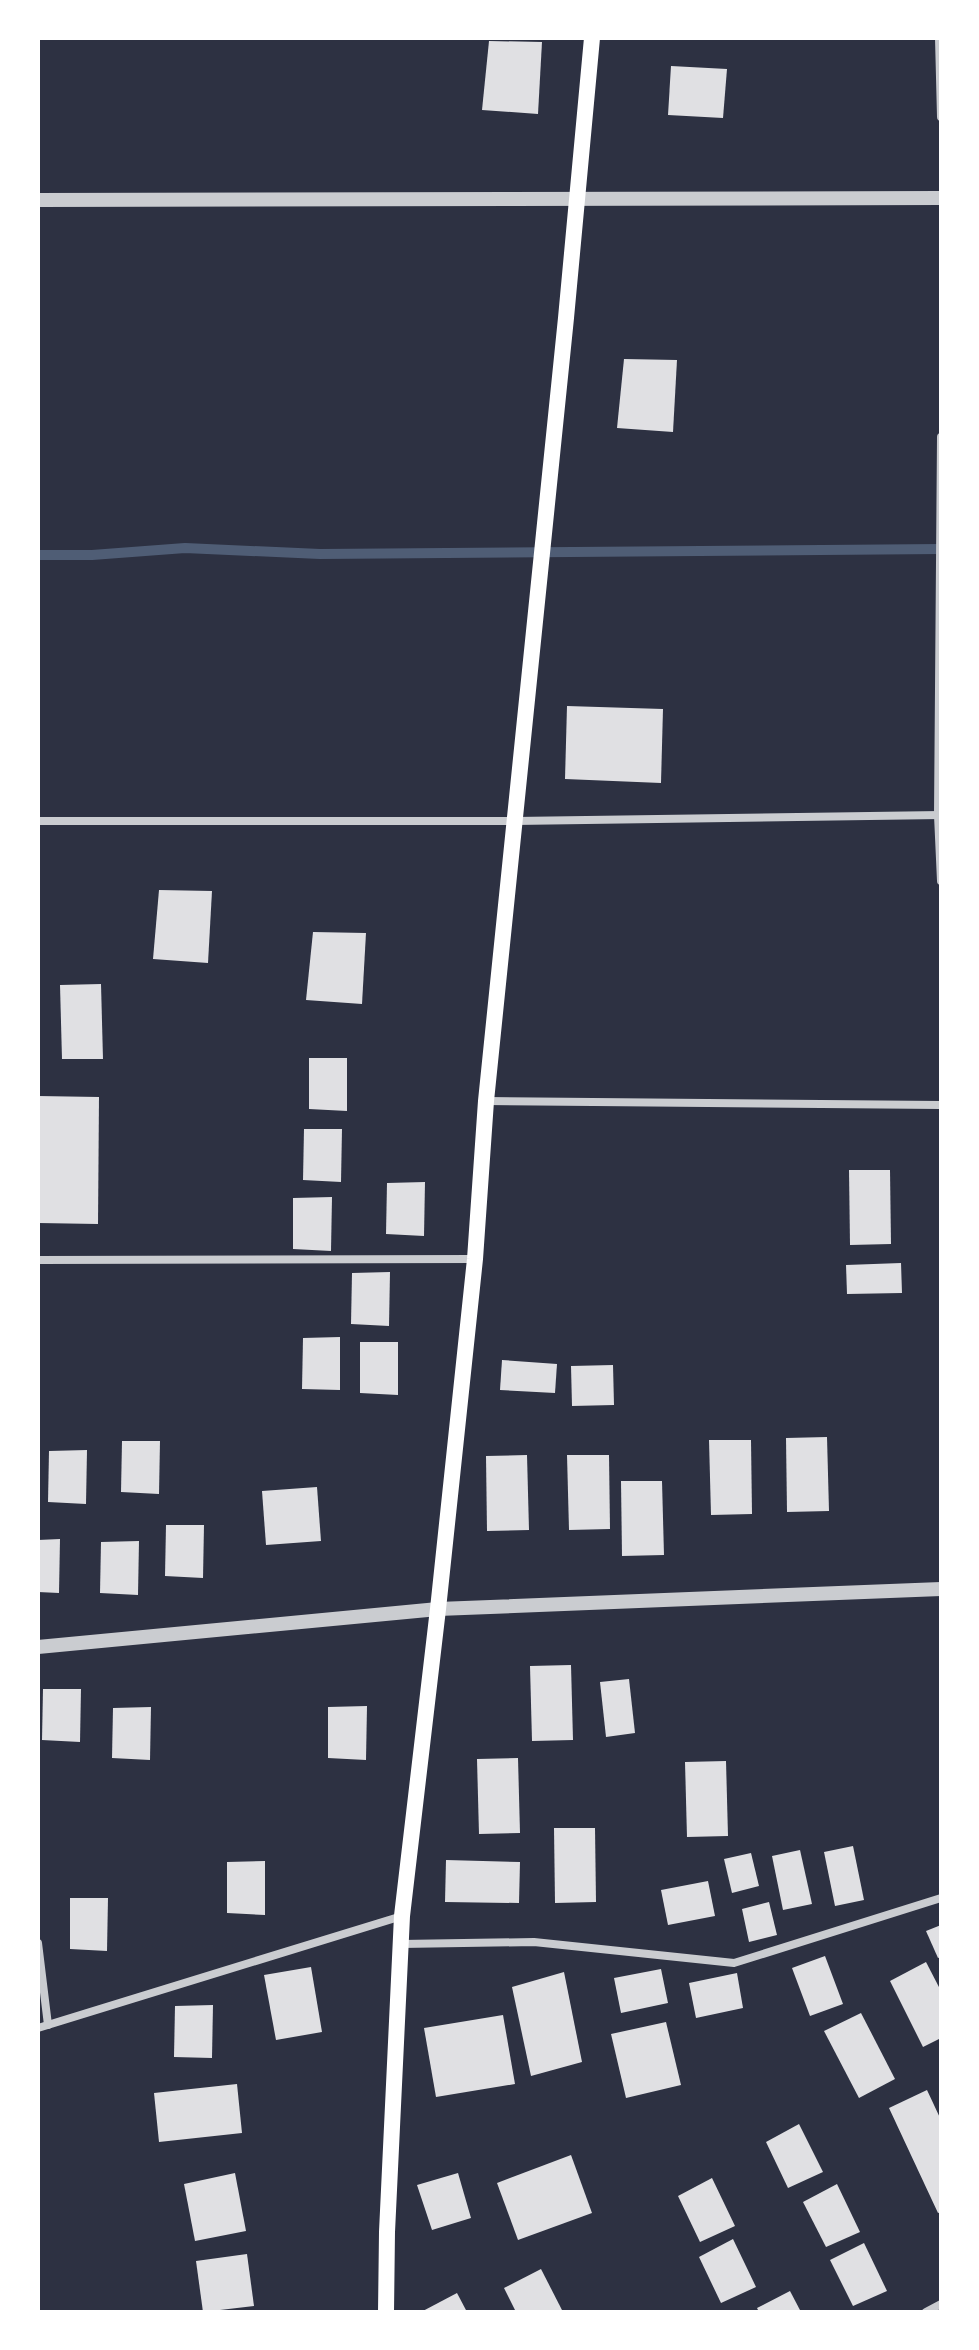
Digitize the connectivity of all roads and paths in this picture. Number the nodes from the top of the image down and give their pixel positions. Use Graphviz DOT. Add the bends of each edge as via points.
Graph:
graph roads {
  1 [pos="592,38"];
  2 [pos="939,38"];
  3 [pos="941,117"];
  4 [pos="941,198"];
  5 [pos="577,199"];
  6 [pos="38,200"];
  7 [pos="941,437"];
  8 [pos="939,815"];
  9 [pos="38,821"];
  10 [pos="515,821"];
  11 [pos="941,881"];
  12 [pos="486,1101"];
  13 [pos="941,1105"];
  14 [pos="475,1259"];
  15 [pos="38,1260"];
  16 [pos="941,1589"];
  17 [pos="438,1609"];
  18 [pos="38,1647"];
  19 [pos="941,1898"];
  20 [pos="402,1916"];
  21 [pos="38,1943"];
  22 [pos="399,1944"];
  23 [pos="48,2025"];
  24 [pos="38,2028"];
  25 [pos="941,2304"];
  26 [pos="386,2312"];
  27 [pos="926,2312"];
  1 -- 5 [label="main road"];
  2 -- 3 [label="street"];
  4 -- 5 [label="street"];
  5 -- 6 [label="street"];
  5 -- 10 [label="main road"];
  7 -- 8 [label="street"];
  8 -- 10 [label="street"];
  8 -- 11 [label="street"];
  9 -- 10 [label="street"];
  10 -- 12 [label="main road"];
  12 -- 13 [label="street"];
  12 -- 14 [label="main road"];
  14 -- 15 [label="street"];
  14 -- 17 [label="main road"];
  16 -- 17 [label="street"];
  17 -- 18 [label="street"];
  17 -- 20 [label="main road"];
  19 -- 22 [label="street" via="734,1963 534,1942"];
  20 -- 22 [label="main road"];
  20 -- 23 [label="street"];
  21 -- 23 [label="street"];
  22 -- 26 [label="main road"];
  23 -- 24 [label="street"];
  25 -- 27 [label="street"];
}
